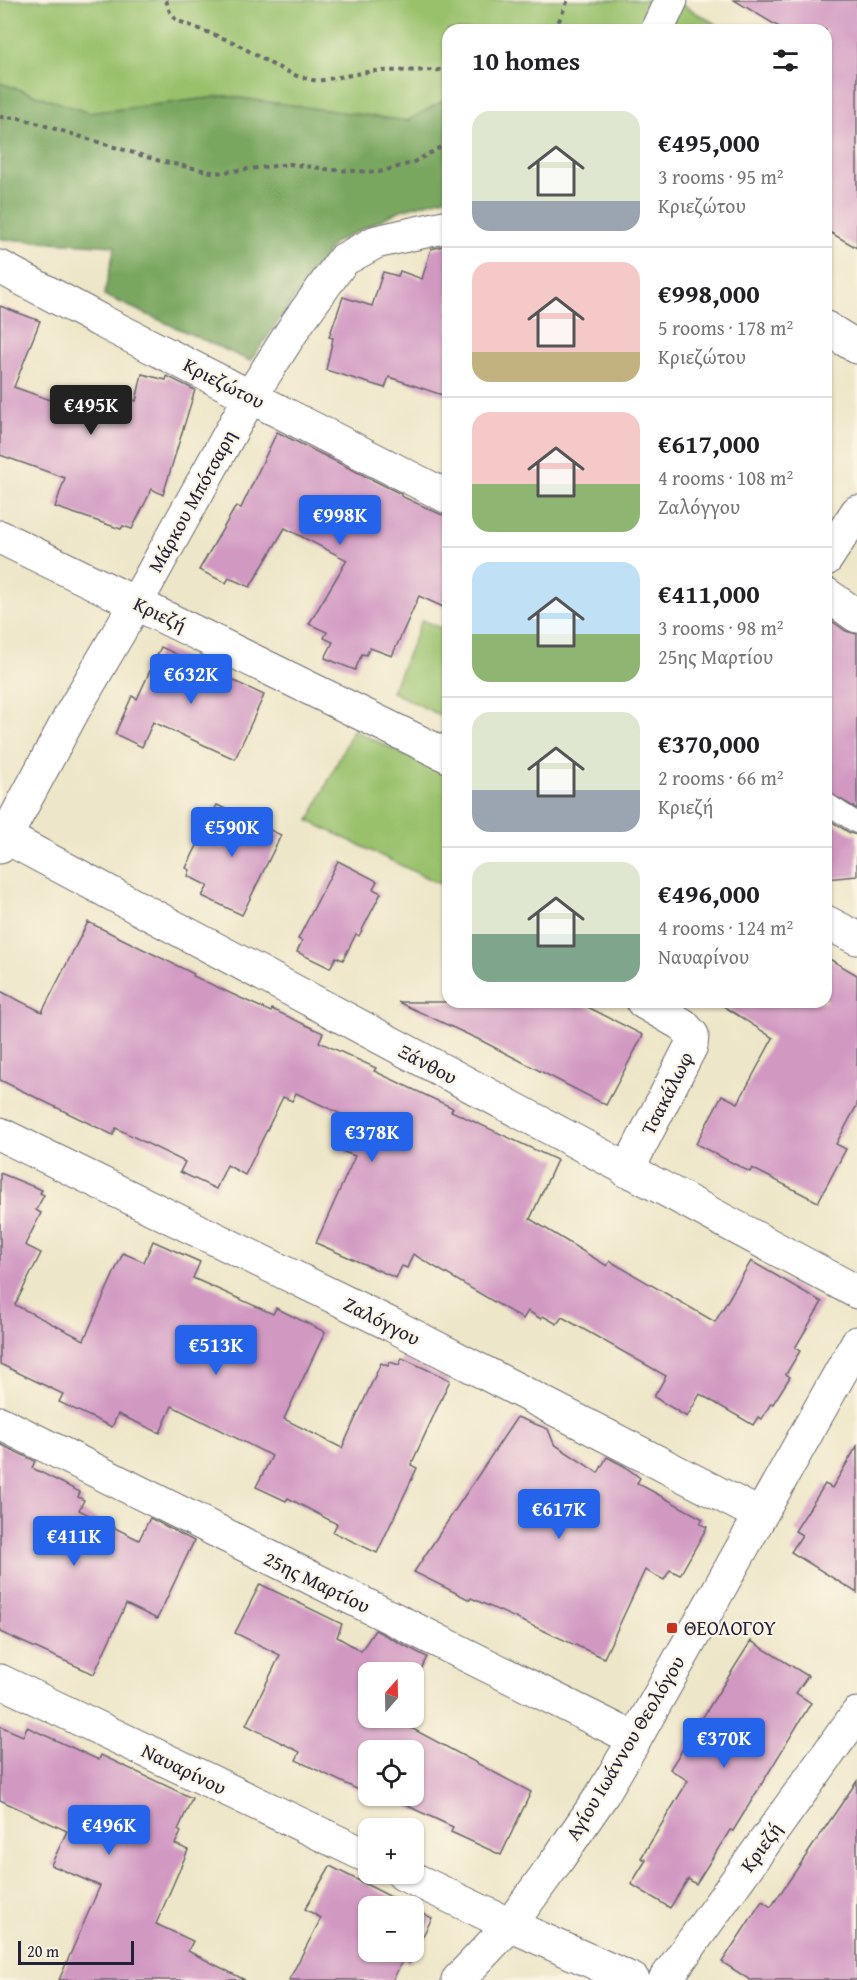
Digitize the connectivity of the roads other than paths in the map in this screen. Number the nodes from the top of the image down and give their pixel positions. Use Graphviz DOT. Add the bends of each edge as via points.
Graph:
graph roads {
  1 [pos="671,0"];
  2 [pos="660,24"];
  3 [pos="442,227"];
  4 [pos="0,267"];
  5 [pos="832,332"];
  6 [pos="857,347"];
  7 [pos="250,397"];
  8 [pos="442,494"];
  9 [pos="857,512"];
  10 [pos="0,537"];
  11 [pos="832,550"];
  12 [pos="832,598"];
  13 [pos="136,603"];
  14 [pos="857,616"];
  15 [pos="442,753"];
  16 [pos="832,807"];
  17 [pos="857,823"];
  18 [pos="2,839"];
  19 [pos="832,925"];
  20 [pos="857,938"];
  21 [pos="653,1008"];
  22 [pos="0,1134"];
  23 [pos="627,1171"];
  24 [pos="857,1292"];
  25 [pos="857,1343"];
  26 [pos="0,1423"];
  27 [pos="760,1515"];
  28 [pos="0,1681"];
  29 [pos="857,1714"];
  30 [pos="635,1739"];
  31 [pos="358,1852"];
  32 [pos="424,1884"];
  33 [pos="510,1925"];
  34 [pos="458,1980"];
  35 [pos="633,1980"];
  36 [pos="665,1980"];
  1 -- 2 [label="street"];
  3 -- 7 [label="street, Μάρκου Μπότσαρη" via="376,242 343,260"];
  4 -- 7 [label="street, Κριεζώτου"];
  5 -- 6 [label="street"];
  7 -- 8 [label="street, Κριεζώτου"];
  7 -- 13 [label="street, Μάρκου Μπότσαρη"];
  9 -- 11 [label="street"];
  10 -- 13 [label="street, Κριεζή"];
  12 -- 14 [label="street"];
  13 -- 15 [label="street, Κριεζή"];
  13 -- 18 [label="street, Μάρκου Μπότσαρη"];
  16 -- 17 [label="lane"];
  18 -- 23 [label="street, Ξάνθου"];
  19 -- 20 [label="street"];
  21 -- 23 [label="street, Τσακάλωφ" via="683,1025 692,1035 691,1046"];
  22 -- 27 [label="street, Ζαλόγγου" via="392,1326"];
  23 -- 24 [label="street, Ξάνθου"];
  25 -- 27 [label="street, Αγίου Ιωάννου Θεολόγου"];
  26 -- 30 [label="street, 25ης Μαρτίου"];
  27 -- 30 [label="street, Αγίου Ιωάννου Θεολόγου"];
  28 -- 31 [label="street, Ναυαρίνου"];
  29 -- 36 [label="street, Κριεζή"];
  30 -- 33 [label="street, Αγίου Ιωάννου Θεολόγου" via="602,1795"];
  32 -- 33 [label="street"];
  33 -- 34 [label="street, Αγίου Ιωάννου Θεολόγου"];
  33 -- 35 [label="street"];
}
